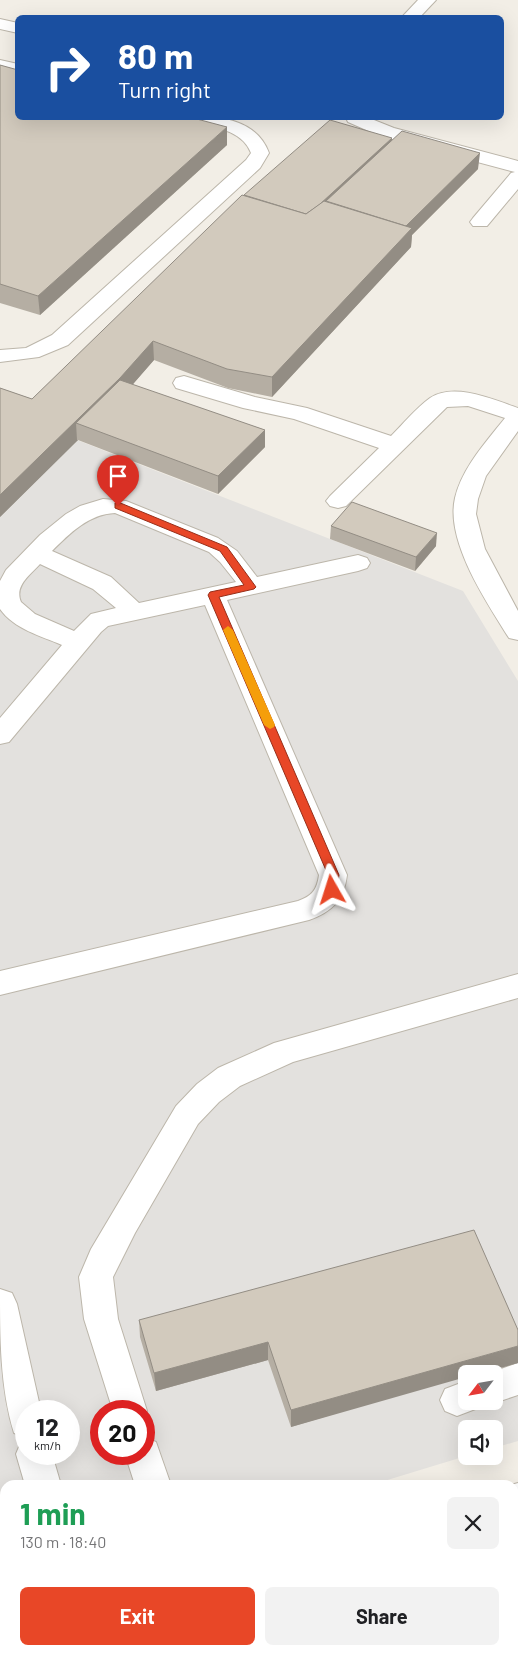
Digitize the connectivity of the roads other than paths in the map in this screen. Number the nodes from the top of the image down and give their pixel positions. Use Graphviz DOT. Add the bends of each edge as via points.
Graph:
graph roads {
  1 [pos="428,0"];
  2 [pos="412,15"];
  3 [pos="0,24"];
  4 [pos="15,27"];
  5 [pos="0,65"];
  6 [pos="15,69"];
  7 [pos="204,120"];
  8 [pos="360,120"];
  9 [pos="518,167"];
  10 [pos="518,177"];
  11 [pos="480,222"];
  12 [pos="0,356"];
  13 [pos="184,383"];
  14 [pos="518,415"];
  15 [pos="394,445"];
  16 [pos="338,501"];
  17 [pos="38,554"];
  18 [pos="358,563"];
  19 [pos="251,587"];
  20 [pos="214,595"];
  21 [pos="133,612"];
  22 [pos="518,632"];
  23 [pos="80,642"];
  24 [pos="0,735"];
  25 [pos="0,983"];
  26 [pos="518,986"];
  27 [pos="0,1304"];
  28 [pos="518,1379"];
  29 [pos="503,1384"];
  30 [pos="21,1400"];
  31 [pos="127,1400"];
  32 [pos="37,1465"];
  33 [pos="147,1465"];
  34 [pos="42,1480"];
  35 [pos="151,1480"];
  1 -- 2 [label="street"];
  3 -- 4 [label="street"];
  5 -- 6 [label="street"];
  7 -- 12 [label="street" via="248,133 258,143 260,153 253,164 60,340 45,350"];
  8 -- 9 [label="street" via="387,132"];
  10 -- 11 [label="street"];
  13 -- 15 [label="street" via="251,404 299,413"];
  14 -- 15 [label="street" via="450,397 439,402"];
  14 -- 22 [label="street" via="476,474 465,501 468,532 477,561"];
  15 -- 16 [label="street"];
  17 -- 19 [label="street" via="75,517 106,504 223,549"];
  17 -- 21 [label="street" via="107,584"];
  17 -- 23 [label="street" via="8,587 7,598 12,609 21,617"];
  18 -- 19 [label="street"];
  19 -- 20 [label="street"];
  20 -- 21 [label="street"];
  20 -- 25 [label="street" via="333,875 332,890 326,900 299,912"];
  21 -- 23 [label="street" via="100,620"];
  23 -- 24 [label="street"];
  26 -- 31 [label="street" via="285,1052 229,1077 187,1115 119,1230 96,1277 101,1319"];
  27 -- 30 [label="street"];
  28 -- 29 [label="street"];
  32 -- 34 [label="street"];
  33 -- 35 [label="street"];
}
